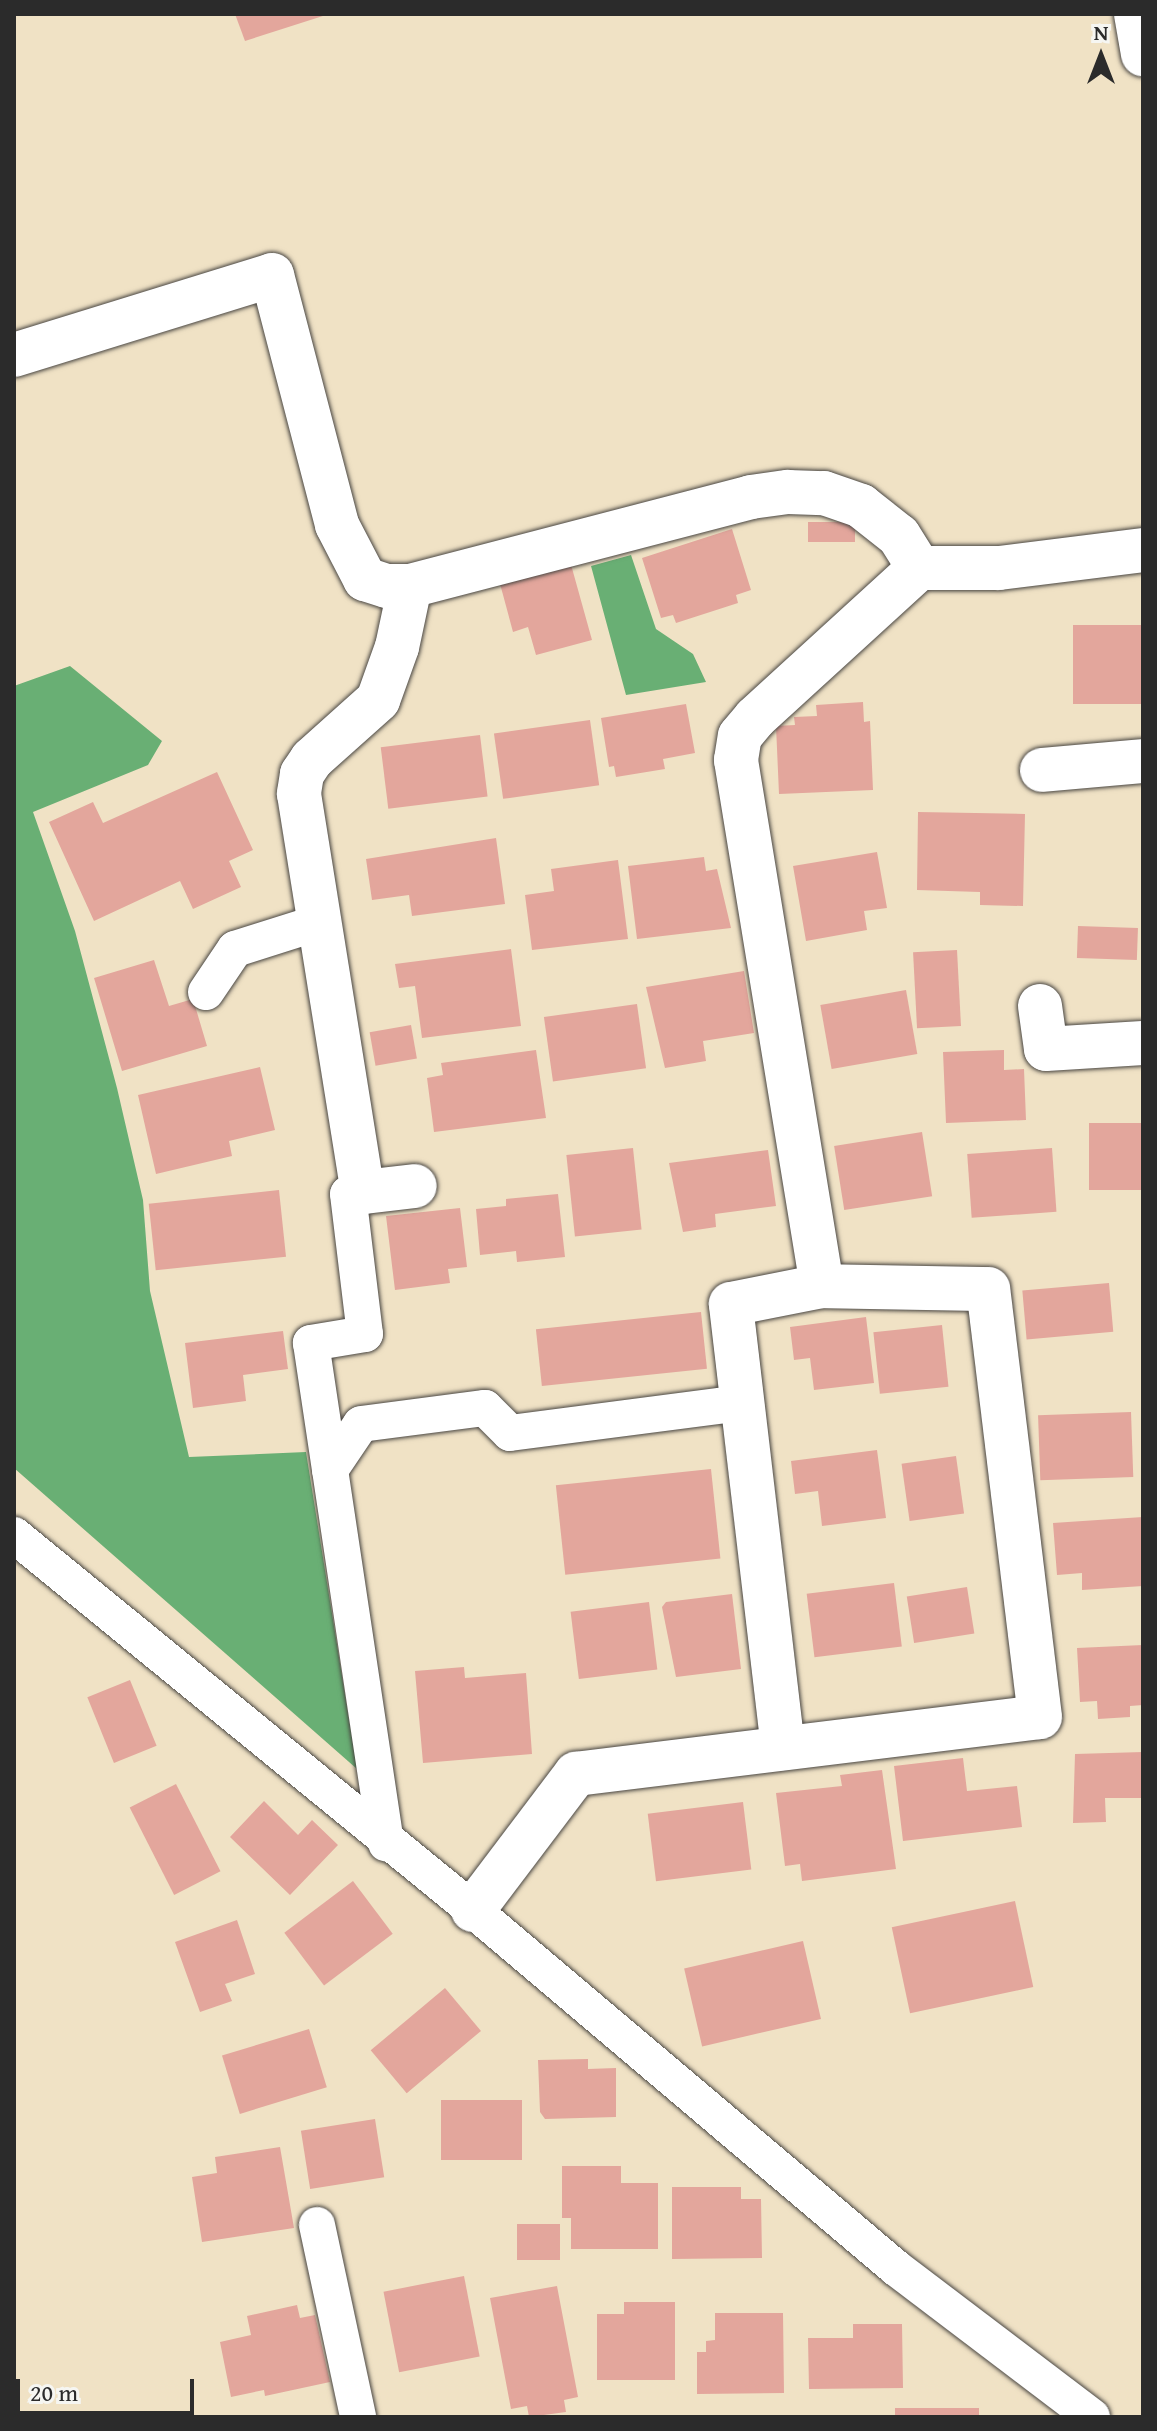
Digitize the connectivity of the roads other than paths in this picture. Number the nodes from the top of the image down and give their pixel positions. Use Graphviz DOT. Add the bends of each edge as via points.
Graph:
graph roads {
  1 [pos="1136,14"];
  2 [pos="1143,54"];
  3 [pos="14,355"];
  4 [pos="1143,550"];
  5 [pos="919,568"];
  6 [pos="410,586"];
  7 [pos="1143,761"];
  8 [pos="1042,770"];
  9 [pos="320,922"];
  10 [pos="206,992"];
  11 [pos="1040,1006"];
  12 [pos="1143,1043"];
  13 [pos="415,1186"];
  14 [pos="363,1192"];
  15 [pos="822,1286"];
  16 [pos="742,1403"];
  17 [pos="330,1470"];
  18 [pos="14,1535"];
  19 [pos="783,1748"];
  20 [pos="386,1843"];
  21 [pos="473,1910"];
  22 [pos="317,2225"];
  23 [pos="358,2417"];
  24 [pos="1092,2417"];
  1 -- 2 [label="street"];
  3 -- 6 [label="street" via="272,275 349,555 365,579"];
  4 -- 5 [label="street" via="999,568"];
  5 -- 6 [label="street" via="899,536 861,506 824,493 788,492 751,497"];
  5 -- 15 [label="street" via="755,718 740,736 736,760"];
  6 -- 9 [label="street" via="378,700 302,774 299,794"];
  7 -- 8 [label="street"];
  9 -- 10 [label="lane" via="235,949"];
  9 -- 14 [label="street"];
  11 -- 12 [label="street" via="1046,1049"];
  13 -- 14 [label="street"];
  14 -- 17 [label="lane" via="348,1194 365,1334 311,1343"];
  15 -- 16 [label="street" via="731,1304"];
  15 -- 19 [label="street" via="988,1289 1040,1717"];
  16 -- 17 [label="lane" via="510,1433 485,1408 361,1424"];
  16 -- 19 [label="street"];
  17 -- 20 [label="lane"];
  18 -- 20 [label="lane"];
  19 -- 21 [label="street" via="576,1774"];
  20 -- 21 [label="lane"];
  21 -- 24 [label="lane" via="896,2268"];
  22 -- 23 [label="lane"];
}
